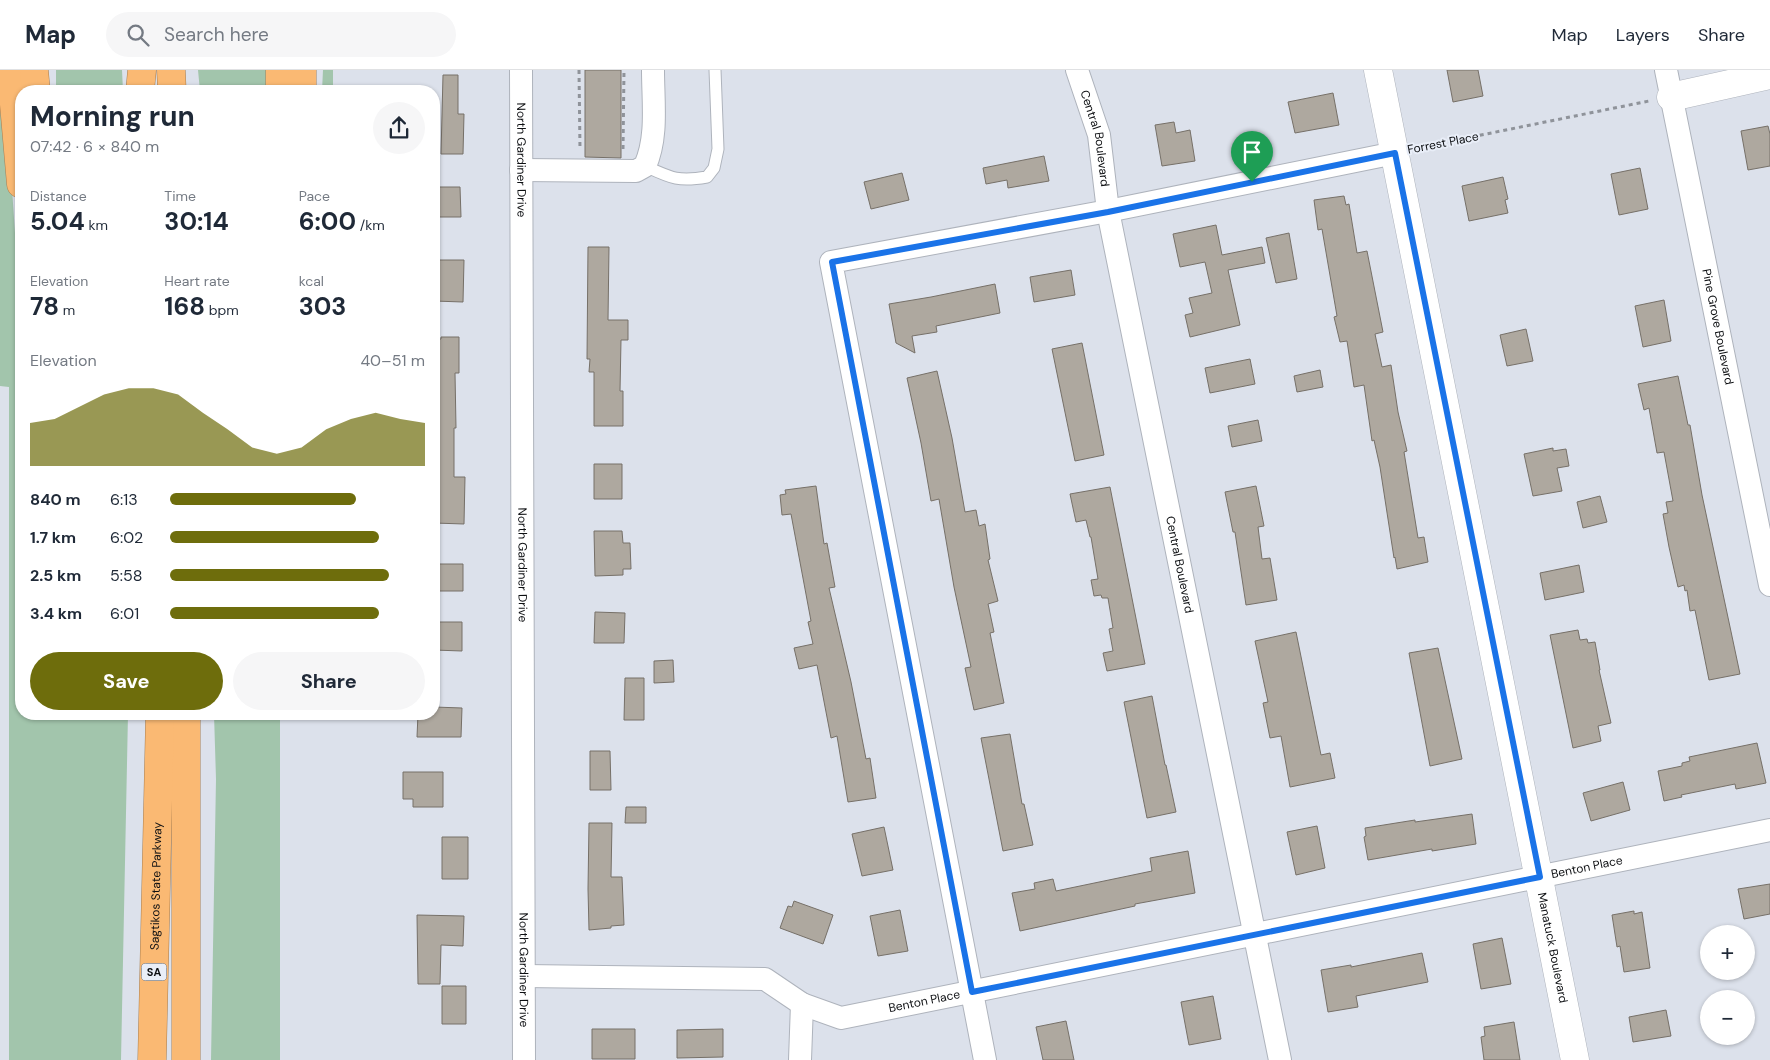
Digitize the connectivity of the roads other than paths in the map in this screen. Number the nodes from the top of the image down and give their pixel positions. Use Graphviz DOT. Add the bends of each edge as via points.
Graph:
graph roads {
  1 [pos="11,70"];
  2 [pos="34,70"];
  3 [pos="143,70"];
  4 [pos="280,70"];
  5 [pos="302,70"];
  6 [pos="521,70"];
  7 [pos="653,70"];
  8 [pos="715,70"];
  9 [pos="1077,70"];
  10 [pos="1378,70"];
  11 [pos="1666,70"];
  12 [pos="1770,75"];
  13 [pos="35,85"];
  14 [pos="141,85"];
  15 [pos="144,85"];
  16 [pos="280,85"];
  17 [pos="302,85"];
  18 [pos="1672,97"];
  19 [pos="15,116"];
  20 [pos="1395,153"];
  21 [pos="645,166"];
  22 [pos="521,170"];
  23 [pos="1108,212"];
  24 [pos="1770,584"];
  25 [pos="141,720"];
  26 [pos="160,720"];
  27 [pos="186,720"];
  28 [pos="1770,830"];
  29 [pos="1540,877"];
  30 [pos="156,885"];
  31 [pos="1254,936"];
  32 [pos="524,976"];
  33 [pos="972,992"];
  34 [pos="802,1004"];
  35 [pos="152,1060"];
  36 [pos="186,1060"];
  37 [pos="524,1060"];
  38 [pos="800,1060"];
  39 [pos="985,1060"];
  40 [pos="1280,1060"];
  41 [pos="1575,1060"];
  1 -- 19 [label="highway"];
  2 -- 13 [label="highway"];
  3 -- 14 [label="highway"];
  3 -- 15 [label="highway"];
  4 -- 16 [label="highway"];
  5 -- 17 [label="highway"];
  6 -- 22 [label="street, North Gardiner Drive"];
  7 -- 21 [label="street" via="653,140"];
  8 -- 21 [label="lane" via="718,149 714,168 707,177 672,179"];
  9 -- 23 [label="street, Central Boulevard" via="1100,135"];
  10 -- 20 [label="street, Manatuck Boulevard"];
  11 -- 18 [label="street, Pine Grove Boulevard"];
  12 -- 18 [label="street"];
  18 -- 24 [label="street, Pine Grove Boulevard"];
  20 -- 23 [label="street, Forrest Place"];
  20 -- 29 [label="street, Manatuck Boulevard"];
  21 -- 22 [label="street" via="636,170"];
  22 -- 32 [label="street, North Gardiner Drive"];
  23 -- 31 [label="street, Central Boulevard"];
  23 -- 33 [label="street, Forrest Place" via="832,262"];
  25 -- 30 [label="highway"];
  26 -- 30 [label="highway, Sagtikos State Parkway / SA"];
  27 -- 36 [label="highway"];
  28 -- 29 [label="street, Benton Place"];
  29 -- 31 [label="street, Benton Place"];
  29 -- 41 [label="street, Manatuck Boulevard"];
  30 -- 35 [label="highway, Sagtikos State Parkway / SA"];
  31 -- 33 [label="street, Benton Place"];
  31 -- 40 [label="street, Central Boulevard"];
  32 -- 34 [label="street, Benton Place" via="765,979"];
  32 -- 37 [label="street, North Gardiner Drive"];
  33 -- 34 [label="street, Benton Place" via="841,1018"];
  33 -- 39 [label="street"];
  34 -- 38 [label="street"];
}
